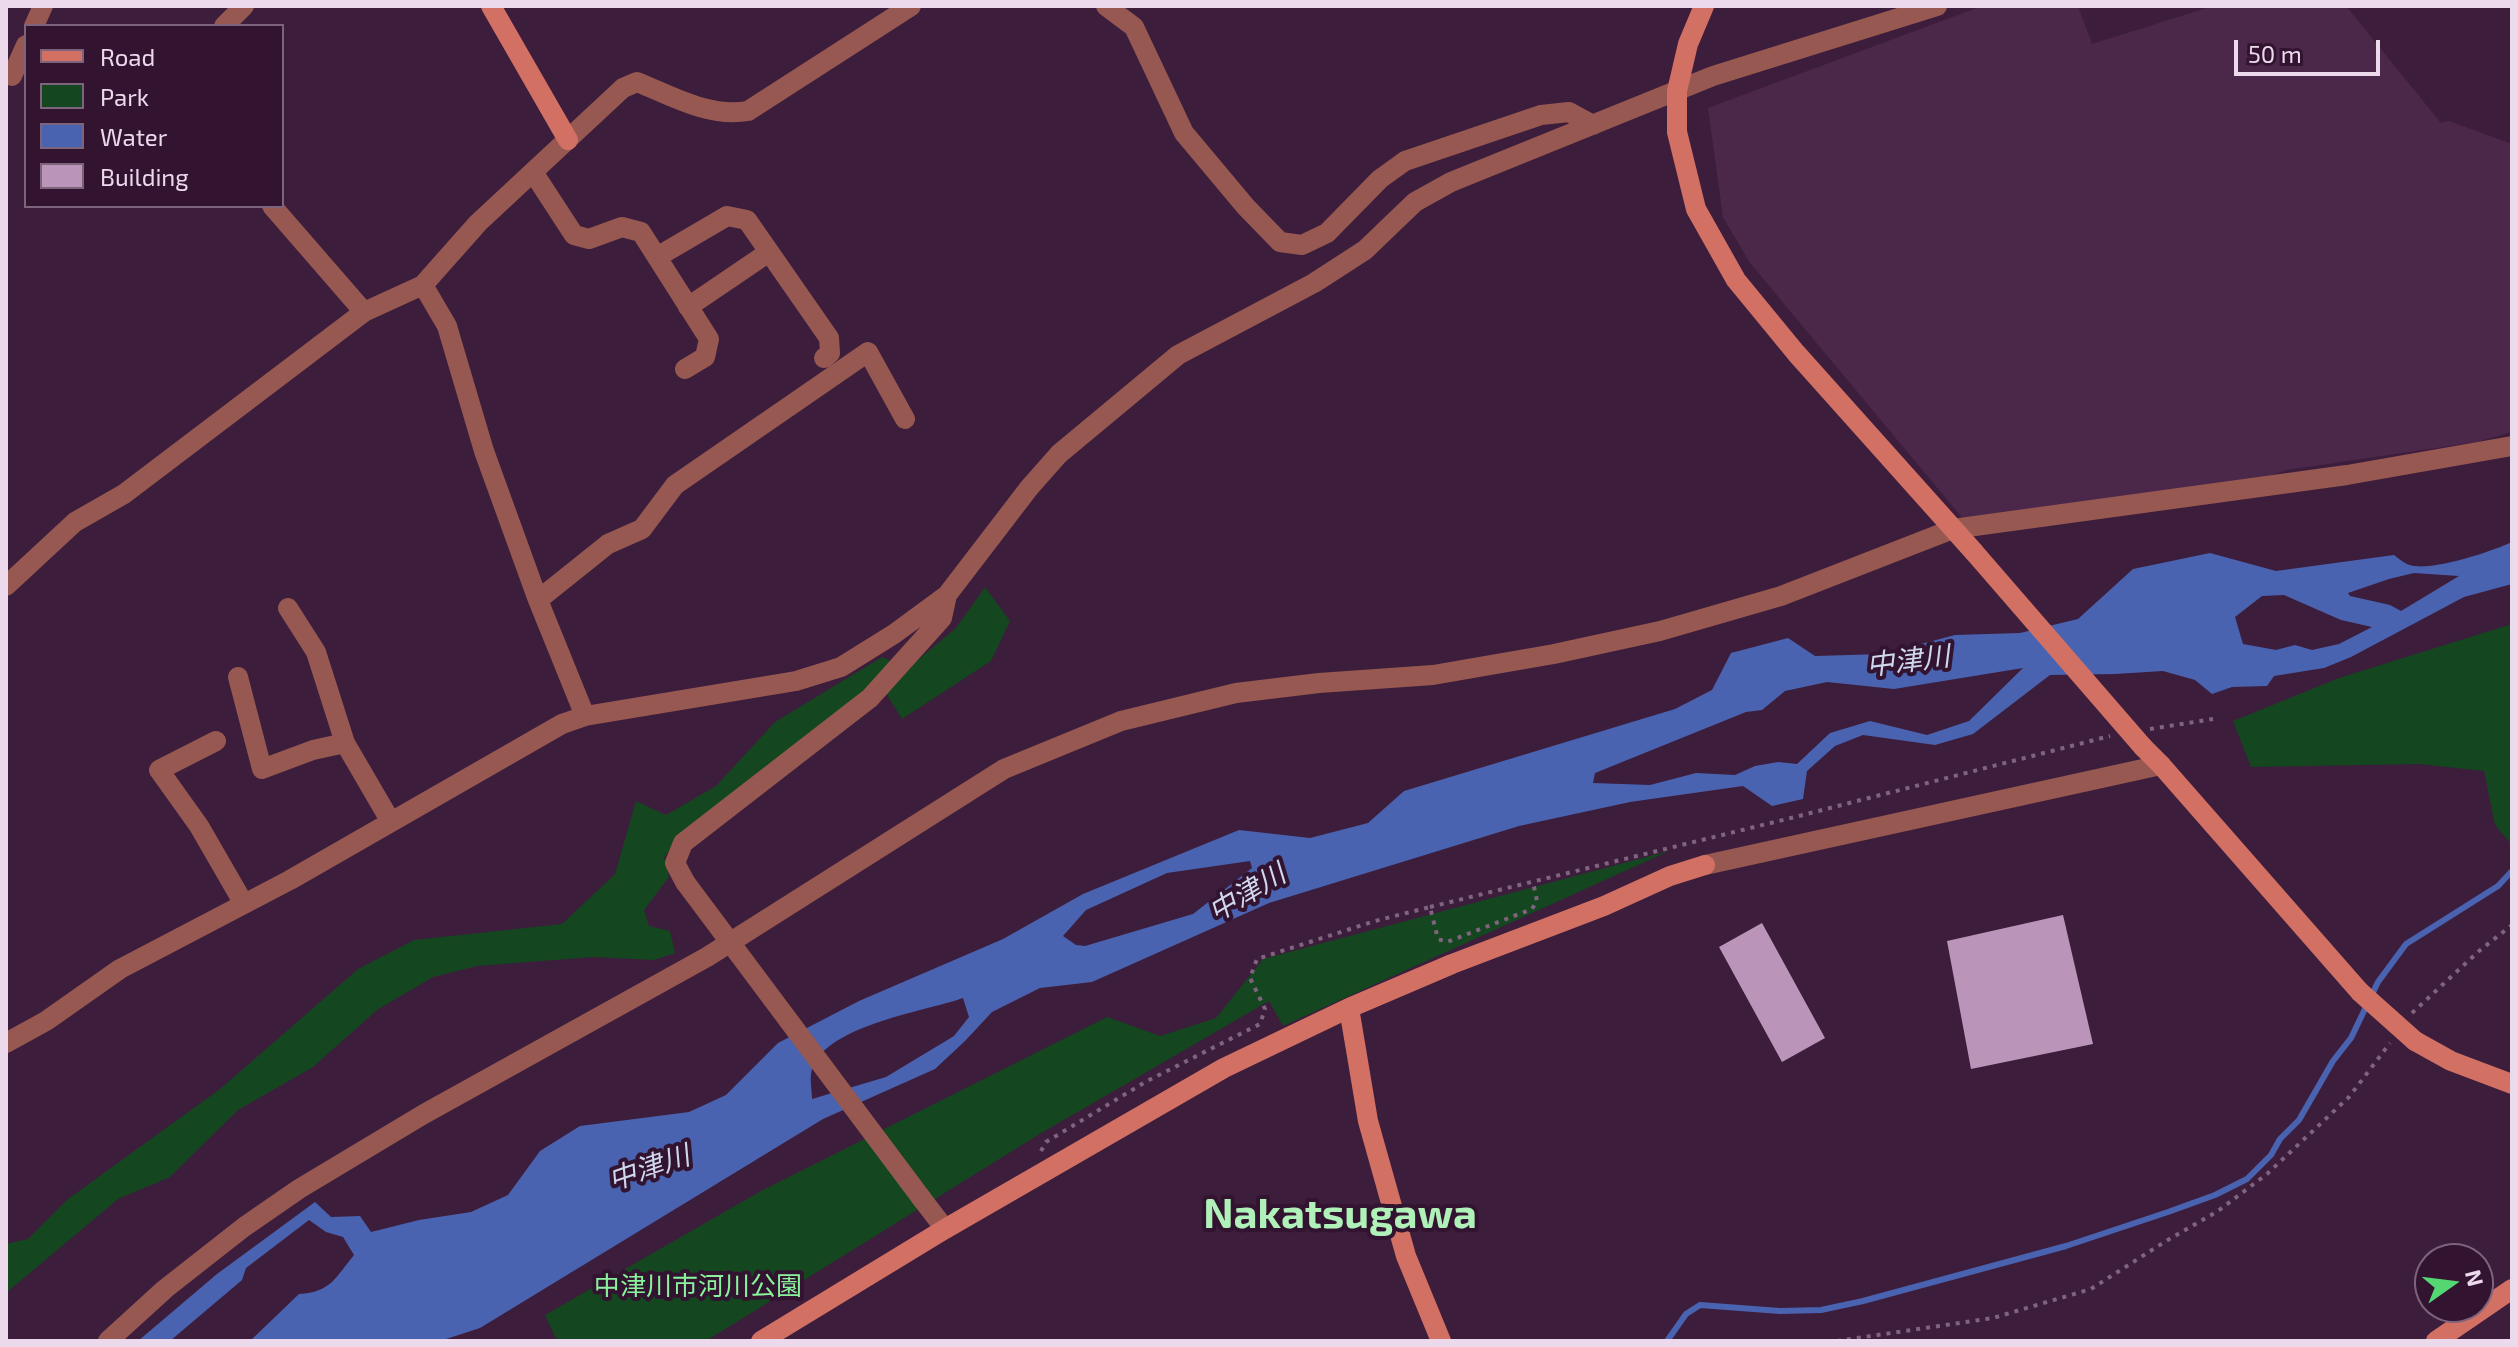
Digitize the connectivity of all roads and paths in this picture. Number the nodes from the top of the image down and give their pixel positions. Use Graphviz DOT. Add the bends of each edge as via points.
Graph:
graph roads {
  1 [pos="244,6"];
  2 [pos="491,6"];
  3 [pos="911,6"];
  4 [pos="1106,6"];
  5 [pos="1704,6"];
  6 [pos="1937,6"];
  7 [pos="226,24"];
  8 [pos="24,51"];
  9 [pos="15,76"];
  10 [pos="1677,91"];
  11 [pos="1593,125"];
  12 [pos="568,140"];
  13 [pos="533,172"];
  14 [pos="274,208"];
  15 [pos="769,252"];
  16 [pos="657,257"];
  17 [pos="423,285"];
  18 [pos="688,307"];
  19 [pos="364,312"];
  20 [pos="824,358"];
  21 [pos="685,369"];
  22 [pos="905,419"];
  23 [pos="2512,446"];
  24 [pos="1953,529"];
  25 [pos="6,586"];
  26 [pos="947,595"];
  27 [pos="538,600"];
  28 [pos="288,608"];
  29 [pos="238,677"];
  30 [pos="585,716"];
  31 [pos="2213,719"];
  32 [pos="2122,734"];
  33 [pos="2140,739"];
  34 [pos="216,741"];
  35 [pos="345,743"];
  36 [pos="2161,765"];
  37 [pos="391,822"];
  38 [pos="1533,882"];
  39 [pos="244,904"];
  40 [pos="1430,907"];
  41 [pos="2512,925"];
  42 [pos="1349,1008"];
  43 [pos="2409,1018"];
  44 [pos="2392,1041"];
  45 [pos="6,1043"];
  46 [pos="2512,1084"];
  47 [pos="1042,1173"];
  48 [pos="945,1229"];
  49 [pos="2512,1289"];
  50 [pos="108,1341"];
  51 [pos="761,1341"];
  52 [pos="1441,1341"];
  53 [pos="1837,1341"];
  54 [pos="2436,1341"];
  1 -- 7 [label="street"];
  2 -- 12 [label="street"];
  3 -- 12 [label="street" via="748,111 709,110 637,82 623,88"];
  4 -- 11 [label="street" via="1134,27 1184,133 1280,242 1302,245 1327,233 1405,161 1541,115 1569,112"];
  5 -- 10 [label="street"];
  6 -- 10 [label="street"];
  8 -- 9 [label="street"];
  10 -- 11 [label="street"];
  10 -- 24 [label="street" via="1677,132 1696,209 1736,280"];
  11 -- 26 [label="street" via="1451,182 1415,202 1365,250 1314,283 1178,355 1059,454"];
  12 -- 13 [label="street"];
  13 -- 16 [label="street" via="574,235 589,239 622,227 641,232"];
  13 -- 17 [label="street"];
  14 -- 19 [label="street"];
  15 -- 16 [label="street" via="747,220 727,216"];
  15 -- 18 [label="street"];
  15 -- 20 [label="street" via="829,338 830,353"];
  16 -- 18 [label="street"];
  17 -- 19 [label="street"];
  17 -- 27 [label="street" via="447,326 484,451"];
  18 -- 21 [label="street" via="709,339 705,357"];
  19 -- 25 [label="street" via="124,494 75,522"];
  22 -- 27 [label="street" via="868,352 675,485 642,529 608,544"];
  23 -- 24 [label="street" via="2347,475"];
  24 -- 33 [label="street, bridge"];
  24 -- 50 [label="street" via="1781,596 1660,631 1433,675 1236,693 1121,721 1004,769 707,957 299,1189 165,1289"];
  26 -- 30 [label="street" via="841,667 796,681"];
  26 -- 48 [label="street, bridge" via="942,618 870,698 683,843 675,863"];
  27 -- 30 [label="street"];
  28 -- 35 [label="street" via="316,652"];
  29 -- 35 [label="street" via="262,769"];
  30 -- 37 [label="street" via="562,724"];
  31 -- 33 [label="path"];
  32 -- 38 [label="path"];
  33 -- 36 [label="street"];
  34 -- 39 [label="street" via="159,770"];
  35 -- 37 [label="street"];
  36 -- 42 [label="street" via="1705,865"];
  36 -- 46 [label="street, bridge" via="2360,992 2415,1041"];
  37 -- 39 [label="street"];
  38 -- 40 [label="path"];
  38 -- 40 [label="path" via="1537,901 1532,909 1447,942 1438,939"];
  39 -- 45 [label="street" via="120,969"];
  40 -- 47 [label="path" via="1257,959 1250,978 1265,1009 1260,1024 1147,1081 1046,1142 1039,1156"];
  41 -- 43 [label="path"];
  42 -- 47 [label="street" via="1224,1068"];
  42 -- 52 [label="street" via="1368,1121 1406,1256"];
  44 -- 53 [label="path" via="2349,1097 2267,1174 2218,1211 2091,1289 1993,1318"];
  47 -- 48 [label="street"];
  48 -- 51 [label="street"];
  49 -- 54 [label="street"];
}
